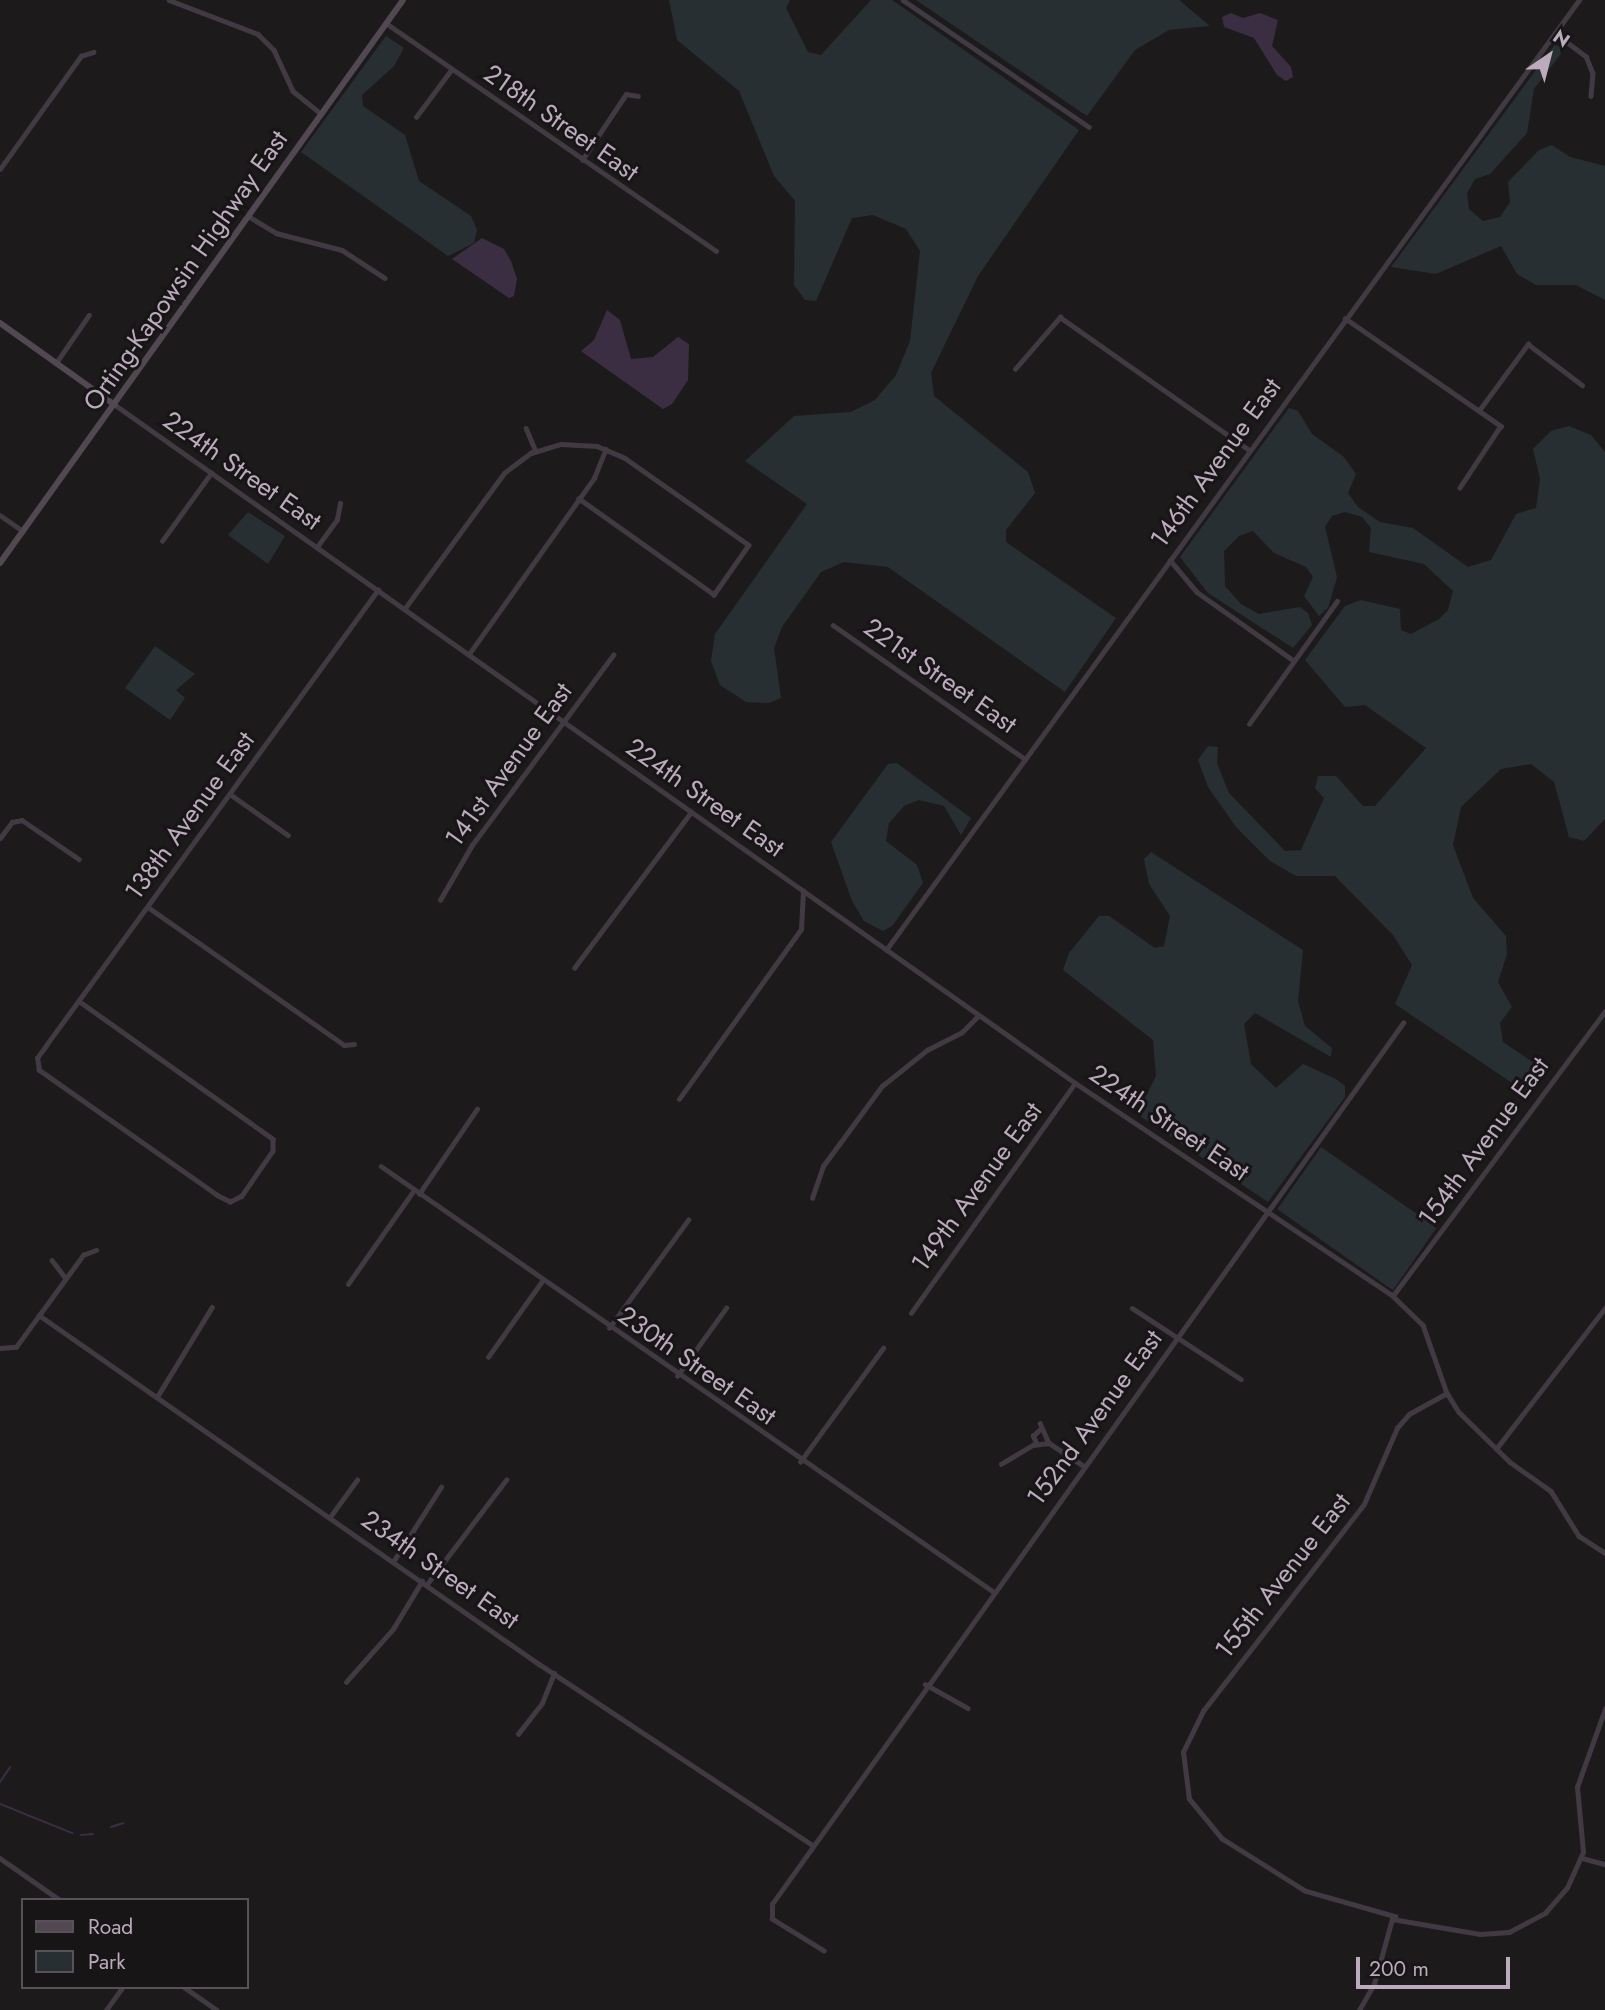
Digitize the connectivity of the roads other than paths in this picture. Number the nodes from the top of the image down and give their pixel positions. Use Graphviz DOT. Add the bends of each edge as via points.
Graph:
graph roads {
  1 [pos="169,0"];
  2 [pos="403,0"];
  3 [pos="903,0"];
  4 [pos="1579,0"];
  5 [pos="386,23"];
  6 [pos="1555,33"];
  7 [pos="93,52"];
  8 [pos="451,70"];
  9 [pos="638,96"];
  10 [pos="1591,96"];
  11 [pos="321,114"];
  12 [pos="416,117"];
  13 [pos="1089,127"];
  14 [pos="582,160"];
  15 [pos="0,169"];
  16 [pos="248,216"];
  17 [pos="716,251"];
  18 [pos="385,278"];
  19 [pos="89,315"];
  20 [pos="1345,318"];
  21 [pos="0,323"];
  22 [pos="55,363"];
  23 [pos="1014,369"];
  24 [pos="1582,385"];
  25 [pos="115,405"];
  26 [pos="1480,409"];
  27 [pos="526,428"];
  28 [pos="607,449"];
  29 [pos="1250,450"];
  30 [pos="536,451"];
  31 [pos="211,473"];
  32 [pos="1460,488"];
  33 [pos="579,499"];
  34 [pos="341,503"];
  35 [pos="0,515"];
  36 [pos="23,531"];
  37 [pos="162,541"];
  38 [pos="317,547"];
  39 [pos="1170,560"];
  40 [pos="0,563"];
  41 [pos="378,590"];
  42 [pos="1337,600"];
  43 [pos="405,608"];
  44 [pos="833,625"];
  45 [pos="469,654"];
  46 [pos="613,654"];
  47 [pos="1293,660"];
  48 [pos="565,722"];
  49 [pos="1249,723"];
  50 [pos="1024,758"];
  51 [pos="230,794"];
  52 [pos="691,812"];
  53 [pos="288,835"];
  54 [pos="0,838"];
  55 [pos="79,859"];
  56 [pos="803,891"];
  57 [pos="440,900"];
  58 [pos="148,907"];
  59 [pos="886,950"];
  60 [pos="574,968"];
  61 [pos="79,1001"];
  62 [pos="1605,1012"];
  63 [pos="979,1015"];
  64 [pos="1403,1023"];
  65 [pos="354,1044"];
  66 [pos="1075,1083"];
  67 [pos="679,1099"];
  68 [pos="477,1109"];
  69 [pos="381,1166"];
  70 [pos="414,1190"];
  71 [pos="419,1194"];
  72 [pos="812,1198"];
  73 [pos="1268,1212"];
  74 [pos="688,1220"];
  75 [pos="96,1250"];
  76 [pos="52,1260"];
  77 [pos="65,1278"];
  78 [pos="542,1281"];
  79 [pos="348,1284"];
  80 [pos="1393,1296"];
  81 [pos="212,1307"];
  82 [pos="726,1308"];
  83 [pos="1132,1308"];
  84 [pos="1605,1308"];
  85 [pos="911,1313"];
  86 [pos="39,1315"];
  87 [pos="609,1328"];
  88 [pos="1177,1337"];
  89 [pos="0,1348"];
  90 [pos="883,1348"];
  91 [pos="488,1357"];
  92 [pos="677,1376"];
  93 [pos="1241,1379"];
  94 [pos="1447,1393"];
  95 [pos="157,1396"];
  96 [pos="1040,1423"];
  97 [pos="1040,1430"];
  98 [pos="1036,1443"];
  99 [pos="1049,1443"];
  100 [pos="1496,1449"];
  101 [pos="800,1462"];
  102 [pos="1001,1464"];
  103 [pos="1084,1466"];
  104 [pos="357,1480"];
  105 [pos="506,1480"];
  106 [pos="441,1487"];
  107 [pos="330,1517"];
  108 [pos="1605,1553"];
  109 [pos="393,1562"];
  110 [pos="424,1583"];
  111 [pos="994,1592"];
  112 [pos="554,1673"];
  113 [pos="346,1682"];
  114 [pos="925,1684"];
  115 [pos="968,1708"];
  116 [pos="1605,1709"];
  117 [pos="518,1734"];
  118 [pos="812,1845"];
  119 [pos="0,1858"];
  120 [pos="1582,1858"];
  121 [pos="1605,1864"];
  122 [pos="57,1898"];
  123 [pos="1396,1917"];
  124 [pos="824,1951"];
  125 [pos="122,1989"];
  126 [pos="187,1989"];
  127 [pos="106,2010"];
  128 [pos="217,2010"];
  129 [pos="1359,2010"];
  1 -- 11 [label="street" via="258,34 274,50 293,91"];
  2 -- 5 [label="main road, Orting-Kapowsin Highway East"];
  3 -- 13 [label="street"];
  4 -- 6 [label="street, 146th Avenue East"];
  5 -- 8 [label="street, 218th Street East"];
  5 -- 11 [label="main road, Orting-Kapowsin Highway East"];
  6 -- 10 [label="street" via="1587,56 1593,73"];
  6 -- 20 [label="street, 146th Avenue East"];
  7 -- 15 [label="street" via="81,56"];
  8 -- 12 [label="street"];
  8 -- 14 [label="street, 218th Street East"];
  9 -- 14 [label="street" via="626,94"];
  11 -- 16 [label="main road, Orting-Kapowsin Highway East"];
  14 -- 17 [label="street, 218th Street East"];
  16 -- 18 [label="street" via="276,233 342,250"];
  16 -- 25 [label="main road, Orting-Kapowsin Highway East"];
  19 -- 22 [label="street"];
  20 -- 26 [label="street"];
  20 -- 29 [label="street, 146th Avenue East"];
  21 -- 22 [label="main road, 224th Street East"];
  22 -- 25 [label="main road, 224th Street East"];
  23 -- 29 [label="street" via="1060,317"];
  24 -- 26 [label="street" via="1528,344"];
  25 -- 31 [label="street, 224th Street East"];
  25 -- 36 [label="main road, Orting-Kapowsin Highway East"];
  26 -- 32 [label="street" via="1501,428"];
  27 -- 30 [label="street"];
  28 -- 30 [label="street" via="572,443"];
  28 -- 33 [label="street"];
  28 -- 33 [label="street" via="749,545 714,595"];
  29 -- 39 [label="street, 146th Avenue East"];
  30 -- 43 [label="street" via="497,481"];
  31 -- 37 [label="street"];
  31 -- 38 [label="street, 224th Street East"];
  33 -- 45 [label="street"];
  34 -- 38 [label="street" via="337,519"];
  35 -- 36 [label="street"];
  36 -- 40 [label="main road, Orting-Kapowsin Highway East"];
  38 -- 41 [label="street, 224th Street East"];
  39 -- 47 [label="street" via="1197,592"];
  39 -- 50 [label="street, 146th Avenue East"];
  41 -- 43 [label="street, 224th Street East"];
  41 -- 51 [label="street, 138th Avenue East"];
  42 -- 47 [label="street"];
  43 -- 45 [label="street, 224th Street East"];
  44 -- 50 [label="street, 221st Street East"];
  45 -- 48 [label="street, 224th Street East"];
  46 -- 48 [label="street, 141st Avenue East"];
  47 -- 49 [label="street"];
  48 -- 52 [label="street, 224th Street East"];
  48 -- 57 [label="street, 141st Avenue East" via="472,845"];
  50 -- 59 [label="street, 146th Avenue East"];
  51 -- 53 [label="street"];
  51 -- 58 [label="street, 138th Avenue East"];
  52 -- 56 [label="street, 224th Street East"];
  52 -- 60 [label="street"];
  54 -- 55 [label="street" via="16,820 26,821"];
  56 -- 59 [label="street, 224th Street East"];
  56 -- 67 [label="street" via="801,929"];
  58 -- 61 [label="street, 138th Avenue East"];
  58 -- 65 [label="street" via="344,1045"];
  59 -- 63 [label="street, 224th Street East"];
  61 -- 61 [label="street, 138th Avenue East" via="40,1053 37,1066 218,1196 234,1201 242,1196 274,1142"];
  62 -- 80 [label="street, 154th Avenue East"];
  63 -- 66 [label="street, 224th Street East"];
  63 -- 72 [label="street" via="961,1033 926,1051 882,1086 829,1157"];
  64 -- 73 [label="street, 152nd Avenue East"];
  66 -- 73 [label="street, 224th Street East"];
  66 -- 85 [label="street, 149th Avenue East"];
  68 -- 71 [label="street"];
  69 -- 70 [label="street, 230th Street East"];
  70 -- 71 [label="street, 230th Street East"];
  70 -- 79 [label="street"];
  71 -- 78 [label="street, 230th Street East"];
  73 -- 80 [label="street, 224th Street East"];
  73 -- 88 [label="street, 152nd Avenue East"];
  74 -- 87 [label="street"];
  75 -- 77 [label="street" via="89,1249"];
  76 -- 77 [label="street"];
  77 -- 86 [label="street"];
  78 -- 87 [label="street, 230th Street East"];
  78 -- 91 [label="street"];
  80 -- 94 [label="street" via="1423,1325"];
  81 -- 95 [label="street"];
  82 -- 92 [label="street"];
  83 -- 88 [label="street"];
  84 -- 100 [label="street"];
  86 -- 89 [label="street" via="10,1349"];
  86 -- 95 [label="street, 234th Street East"];
  87 -- 92 [label="street, 230th Street East"];
  88 -- 93 [label="street"];
  88 -- 103 [label="street, 152nd Avenue East"];
  90 -- 101 [label="street"];
  92 -- 101 [label="street, 230th Street East"];
  94 -- 100 [label="street"];
  94 -- 123 [label="street, 155th Avenue East" via="1401,1422 1364,1504 1192,1727 1182,1768 1189,1799 1212,1831 1295,1885"];
  95 -- 107 [label="street, 234th Street East"];
  96 -- 97 [label="street"];
  97 -- 98 [label="street" via="1033,1436"];
  97 -- 99 [label="street"];
  98 -- 99 [label="street"];
  98 -- 102 [label="street"];
  99 -- 103 [label="street"];
  100 -- 108 [label="street" via="1550,1491 1579,1536"];
  101 -- 111 [label="street, 230th Street East"];
  103 -- 111 [label="street, 152nd Avenue East"];
  104 -- 107 [label="street"];
  105 -- 110 [label="street"];
  106 -- 109 [label="street"];
  107 -- 109 [label="street, 234th Street East"];
  109 -- 110 [label="street, 234th Street East"];
  110 -- 112 [label="street, 234th Street East"];
  110 -- 113 [label="street" via="393,1629"];
  111 -- 114 [label="street, 152nd Avenue East"];
  112 -- 117 [label="street" via="542,1703"];
  112 -- 118 [label="street, 234th Street East"];
  114 -- 115 [label="street"];
  114 -- 118 [label="street, 152nd Avenue East"];
  116 -- 120 [label="street" via="1577,1787"];
  118 -- 124 [label="street" via="768,1912"];
  119 -- 122 [label="street"];
  120 -- 121 [label="street"];
  120 -- 123 [label="street" via="1558,1899 1516,1930 1480,1934"];
  123 -- 129 [label="street" via="1389,1923 1374,1984"];
  125 -- 127 [label="street"];
  126 -- 128 [label="street"];
}
